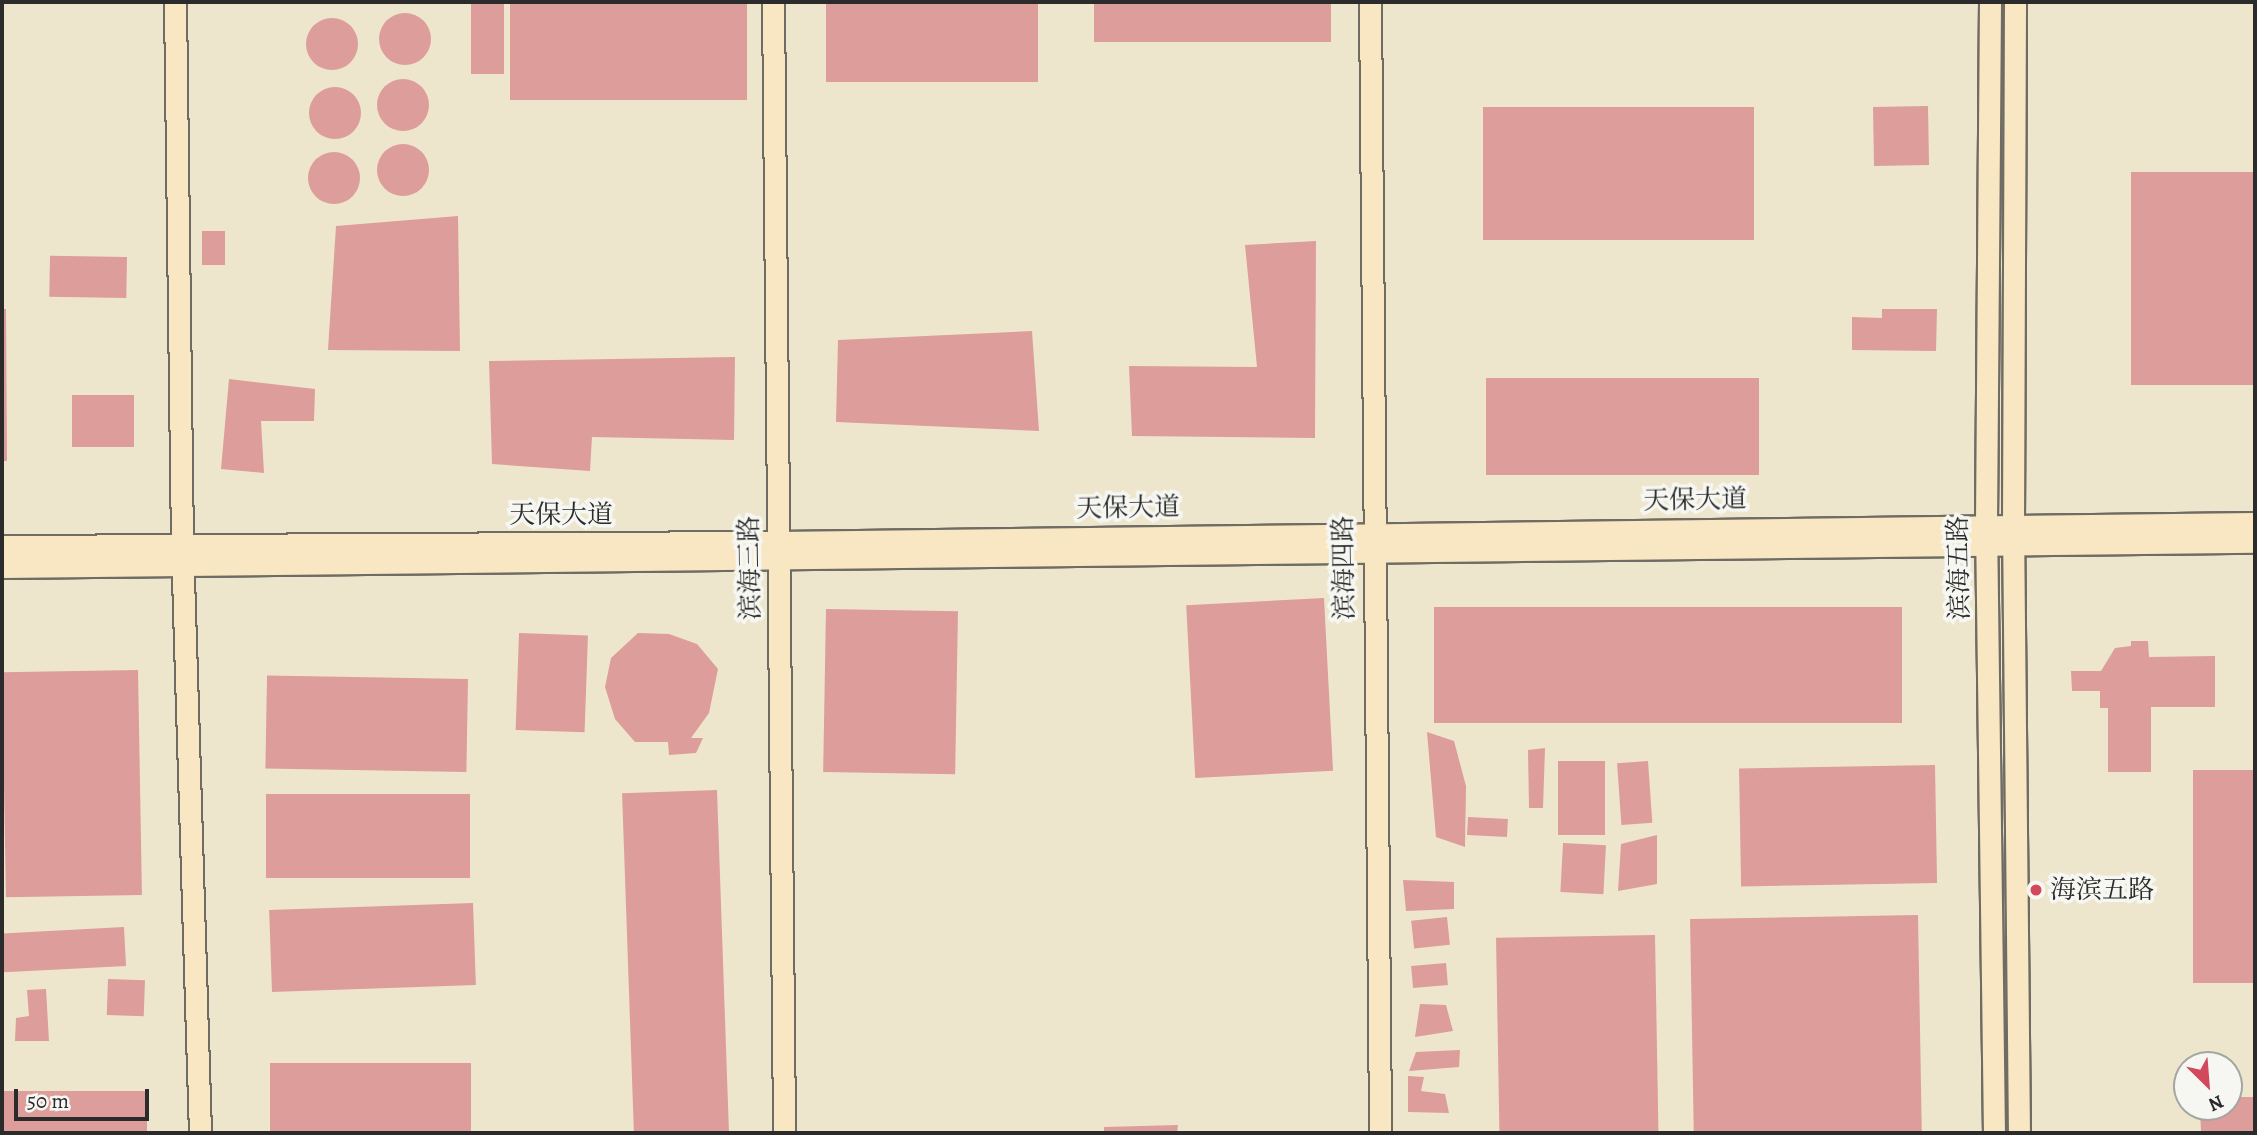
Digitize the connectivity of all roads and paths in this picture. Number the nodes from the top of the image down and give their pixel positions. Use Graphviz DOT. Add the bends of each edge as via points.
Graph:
graph roads {
  1 [pos="175,2"];
  2 [pos="773,2"];
  3 [pos="1370,2"];
  4 [pos="1990,2"];
  5 [pos="2015,2"];
  6 [pos="2255,523"];
  7 [pos="1987,534"];
  8 [pos="2014,540"];
  9 [pos="1371,542"];
  10 [pos="2255,542"];
  11 [pos="182,544"];
  12 [pos="2059,544"];
  13 [pos="2,546"];
  14 [pos="778,550"];
  15 [pos="183,565"];
  16 [pos="2,567"];
  17 [pos="1987,591"];
  18 [pos="2014,593"];
  19 [pos="200,1133"];
  20 [pos="784,1133"];
  21 [pos="1380,1133"];
  22 [pos="1994,1133"];
  23 [pos="2019,1133"];
  1 -- 11 [label="street"];
  2 -- 14 [label="street, 滨海三路"];
  3 -- 9 [label="street, 滨海四路"];
  4 -- 7 [label="street, 滨海五路"];
  5 -- 8 [label="street, 滨海五路"];
  6 -- 8 [label="street" via="2079,523"];
  7 -- 8 [label="street, 天保大道"];
  7 -- 9 [label="street, 天保大道"];
  7 -- 17 [label="street, 滨海五路"];
  8 -- 12 [label="street, 天保大道"];
  8 -- 17 [label="street"];
  8 -- 18 [label="street, 滨海五路"];
  9 -- 14 [label="street, 天保大道"];
  9 -- 21 [label="street, 滨海四路"];
  10 -- 12 [label="street, 天保大道"];
  11 -- 13 [label="street, 天保大道"];
  11 -- 14 [label="street, 天保大道"];
  11 -- 15 [label="street"];
  12 -- 18 [label="street" via="2027,563"];
  14 -- 15 [label="street, 天保大道"];
  14 -- 20 [label="street, 滨海三路"];
  15 -- 16 [label="street, 天保大道"];
  15 -- 19 [label="street"];
  17 -- 22 [label="street, 滨海五路"];
  18 -- 23 [label="street, 滨海五路"];
}
